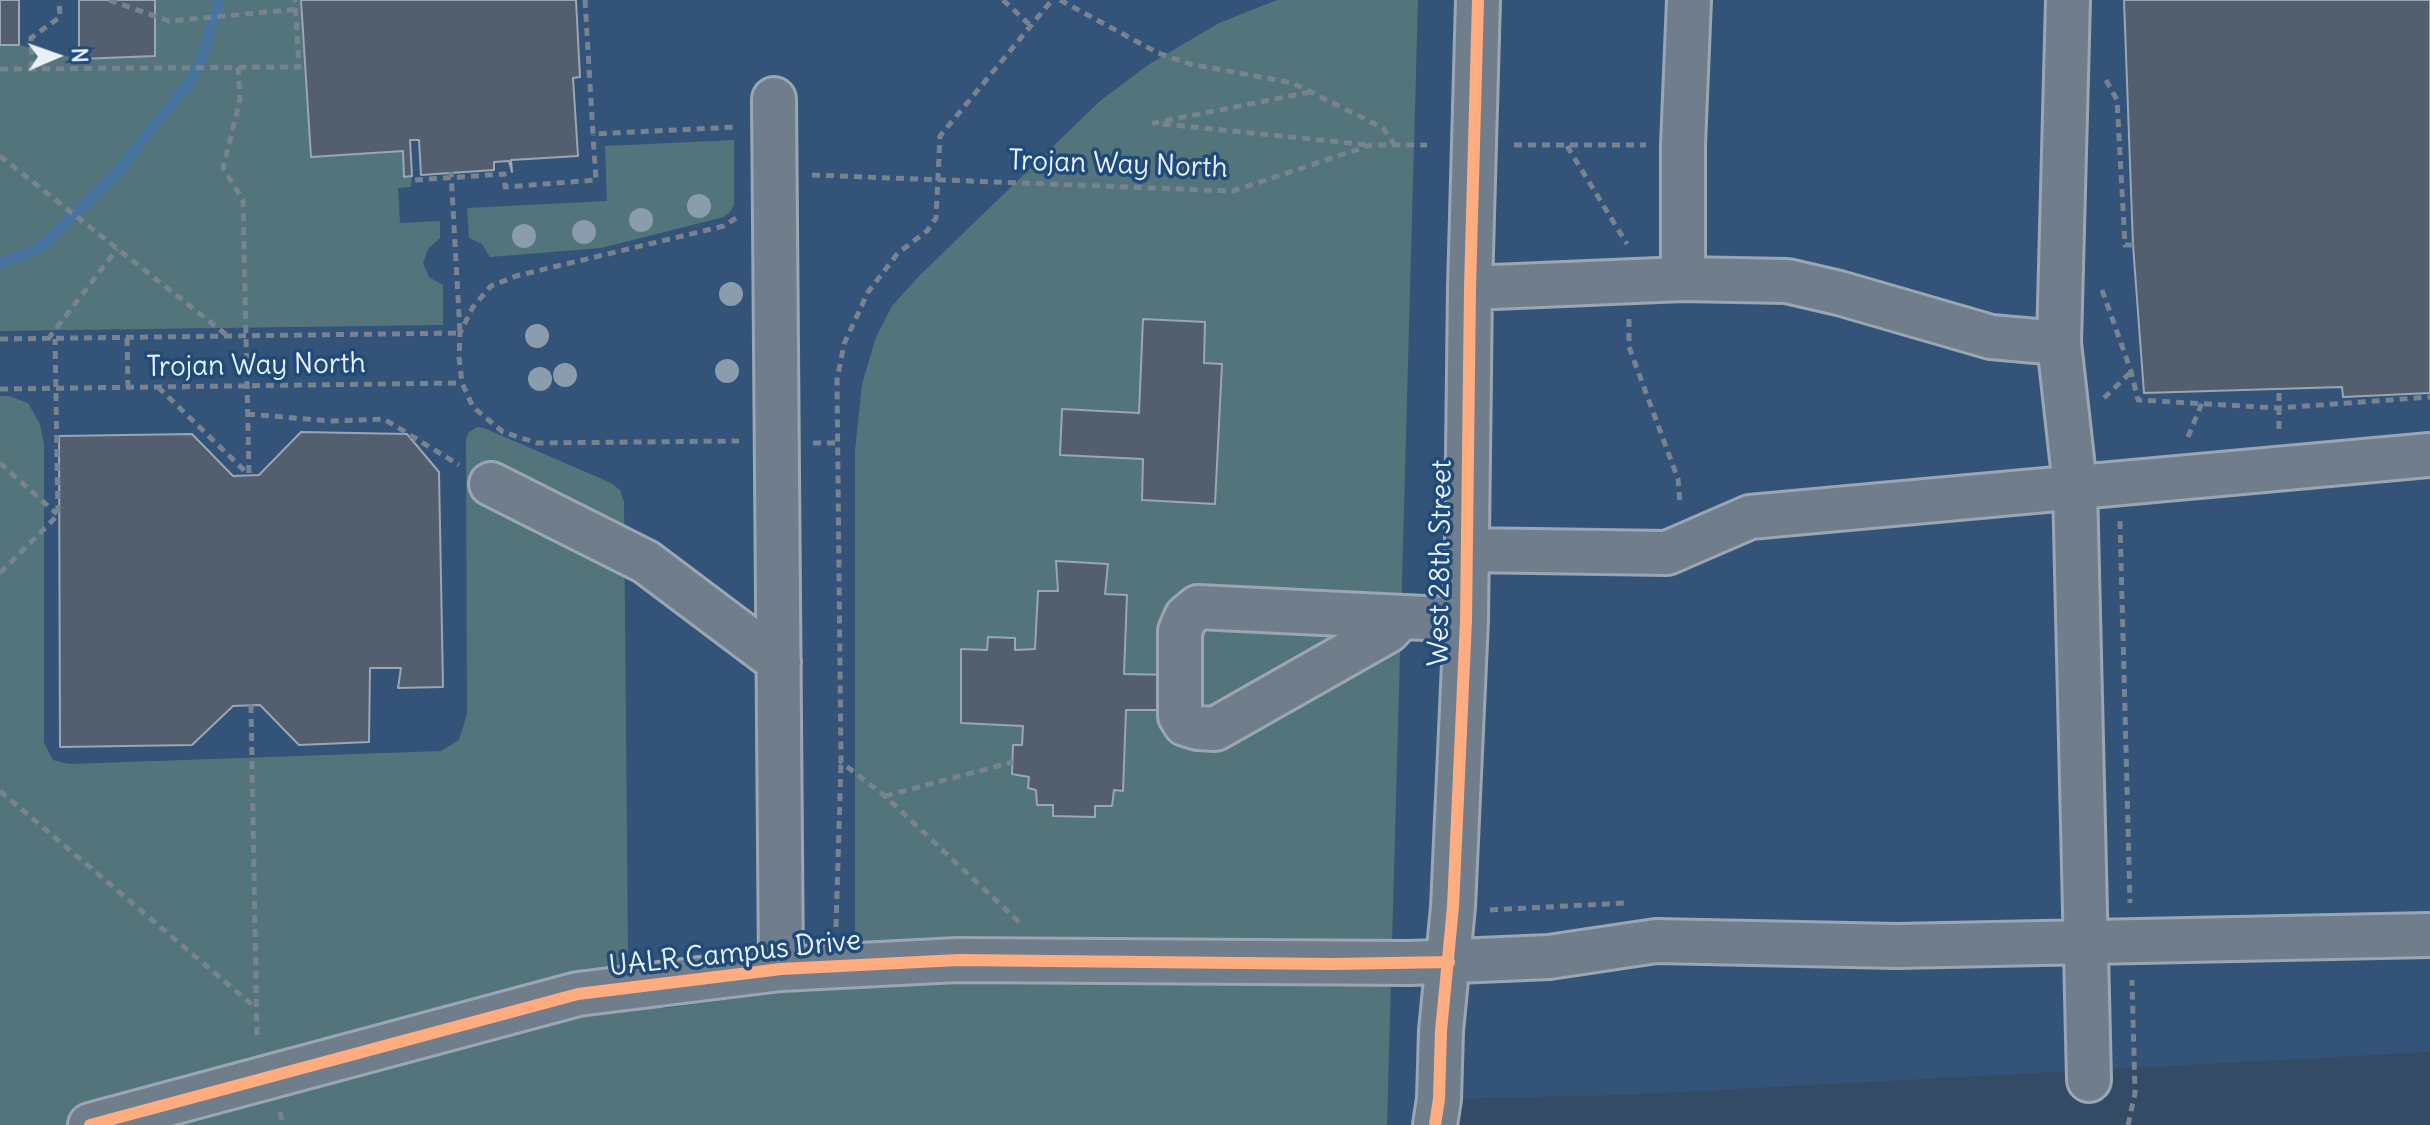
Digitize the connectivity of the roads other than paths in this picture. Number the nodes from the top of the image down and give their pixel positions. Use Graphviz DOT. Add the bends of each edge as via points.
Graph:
graph roads {
  1 [pos="1478,0"];
  2 [pos="1689,0"];
  3 [pos="2068,0"];
  4 [pos="759,113"];
  5 [pos="1683,279"];
  6 [pos="1470,288"];
  7 [pos="2059,343"];
  8 [pos="2430,455"];
  9 [pos="491,484"];
  10 [pos="2075,486"];
  11 [pos="1467,550"];
  12 [pos="1400,618"];
  13 [pos="1466,620"];
  14 [pos="779,662"];
  15 [pos="2430,935"];
  16 [pos="2085,941"];
  17 [pos="1449,962"];
  18 [pos="781,969"];
  19 [pos="2089,1080"];
  20 [pos="90,1125"];
  21 [pos="1435,1125"];
  1 -- 6 [label="street, West 28th Street"];
  2 -- 5 [label="street"];
  3 -- 7 [label="street"];
  4 -- 14 [label="street"];
  5 -- 6 [label="street"];
  5 -- 7 [label="street" via="1787,281 1991,337"];
  6 -- 11 [label="street, West 28th Street"];
  7 -- 10 [label="street"];
  8 -- 10 [label="street"];
  9 -- 14 [label="street" via="646,562"];
  10 -- 11 [label="street" via="1750,517 1667,553"];
  10 -- 16 [label="street"];
  11 -- 13 [label="street, West 28th Street"];
  12 -- 12 [label="street" via="1198,607 1180,631 1180,716 1185,724 1215,729 1388,631"];
  12 -- 13 [label="street"];
  13 -- 17 [label="street, West 28th Street"];
  14 -- 18 [label="street"];
  15 -- 16 [label="street, UALR Campus Drive"];
  16 -- 17 [label="street, UALR Campus Drive" via="1897,946 1682,942"];
  16 -- 19 [label="street"];
  17 -- 18 [label="street, UALR Campus Drive" via="958,960"];
  17 -- 21 [label="street, West 28th Street"];
  18 -- 20 [label="street, UALR Campus Drive" via="578,994"];
}
